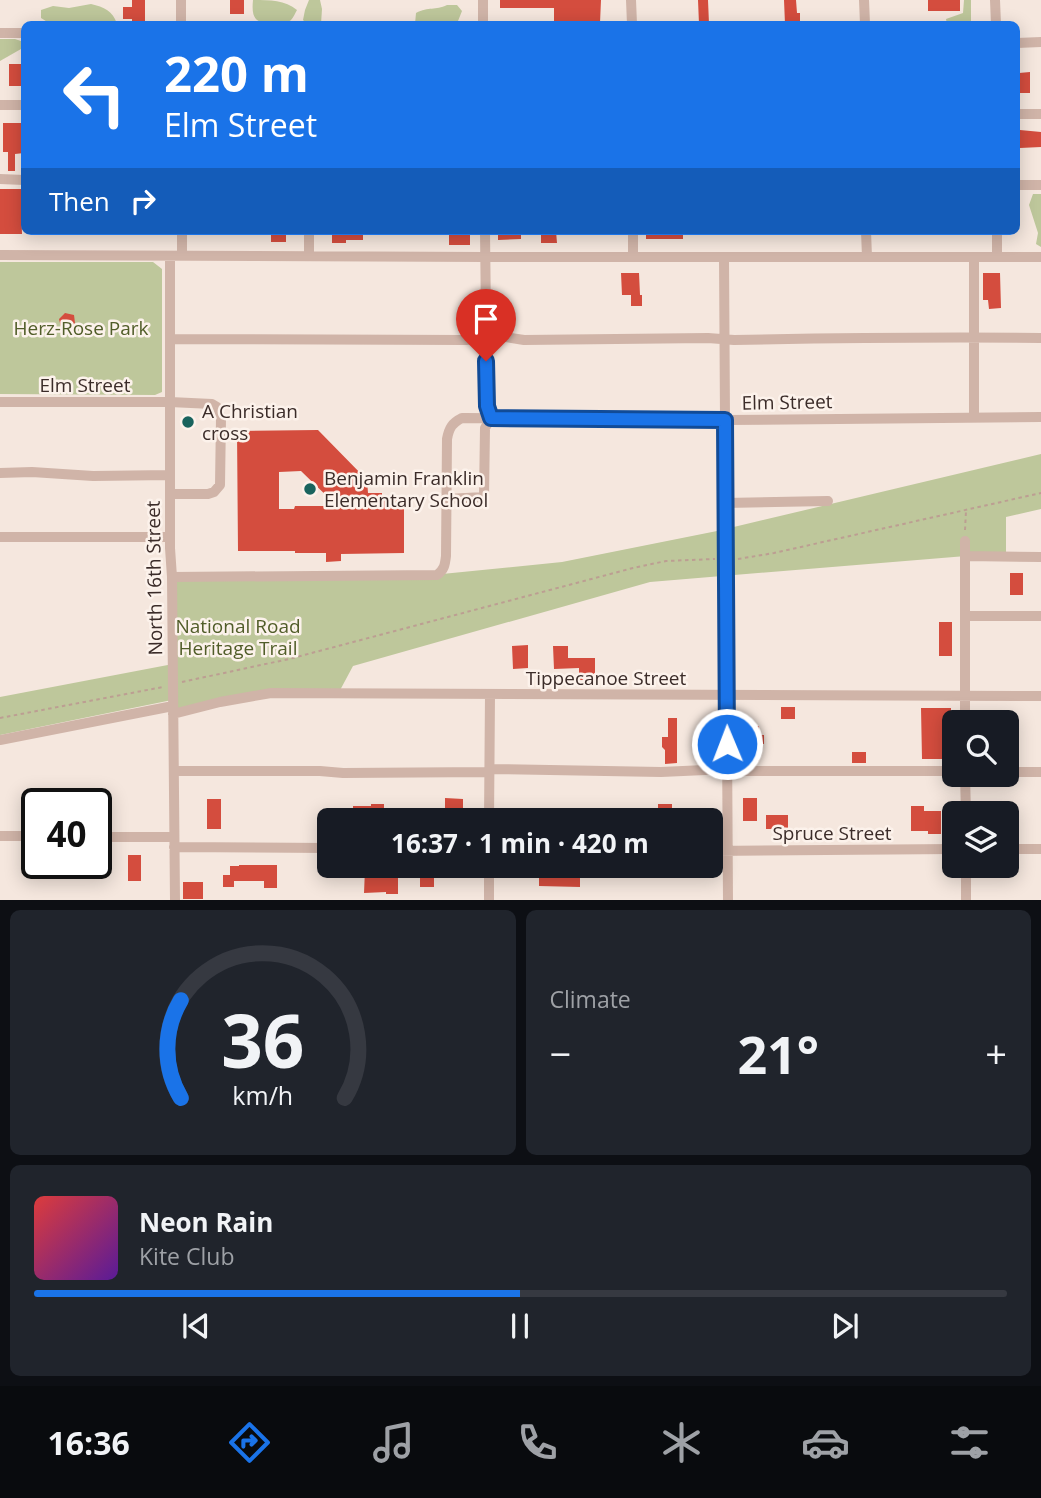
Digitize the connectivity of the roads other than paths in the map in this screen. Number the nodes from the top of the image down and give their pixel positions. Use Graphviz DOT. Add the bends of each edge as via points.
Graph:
graph roads {
  1 [pos="181,0"];
  2 [pos="483,0"];
  3 [pos="631,0"];
  4 [pos="864,0"];
  5 [pos="995,0"];
  6 [pos="181,21"];
  7 [pos="483,21"];
  8 [pos="632,21"];
  9 [pos="865,21"];
  10 [pos="996,21"];
  11 [pos="0,33"];
  12 [pos="21,33"];
  13 [pos="1041,42"];
  14 [pos="1020,43"];
  15 [pos="0,105"];
  16 [pos="21,105"];
  17 [pos="1020,114"];
  18 [pos="1041,114"];
  19 [pos="0,180"];
  20 [pos="21,180"];
  21 [pos="1020,185"];
  22 [pos="1041,186"];
  23 [pos="182,235"];
  24 [pos="309,235"];
  25 [pos="485,235"];
  26 [pos="633,235"];
  27 [pos="866,235"];
  28 [pos="997,235"];
  29 [pos="0,255"];
  30 [pos="170,256"];
  31 [pos="182,256"];
  32 [pos="309,256"];
  33 [pos="485,257"];
  34 [pos="633,257"];
  35 [pos="724,257"];
  36 [pos="867,257"];
  37 [pos="974,257"];
  38 [pos="997,257"];
  39 [pos="1041,257"];
  40 [pos="486,338"];
  41 [pos="974,338"];
  42 [pos="1041,338"];
  43 [pos="724,339"];
  44 [pos="170,340"];
  45 [pos="0,402"];
  46 [pos="170,402"];
  47 [pos="1041,416"];
  48 [pos="491,418"];
  49 [pos="974,418"];
  50 [pos="725,420"];
  51 [pos="0,473"];
  52 [pos="170,475"];
  53 [pos="170,494"];
  54 [pos="447,499"];
  55 [pos="828,501"];
  56 [pos="725,503"];
  57 [pos="0,537"];
  58 [pos="170,537"];
  59 [pos="965,541"];
  60 [pos="966,556"];
  61 [pos="1041,557"];
  62 [pos="172,577"];
  63 [pos="965,616"];
  64 [pos="1041,617"];
  65 [pos="490,695"];
  66 [pos="726,695"];
  67 [pos="965,696"];
  68 [pos="1041,696"];
  69 [pos="173,710"];
  70 [pos="965,710"];
  71 [pos="0,740"];
  72 [pos="489,770"];
  73 [pos="727,770"];
  74 [pos="174,771"];
  75 [pos="942,771"];
  76 [pos="1019,772"];
  77 [pos="1041,772"];
  78 [pos="489,808"];
  79 [pos="0,836"];
  80 [pos="21,836"];
  81 [pos="112,837"];
  82 [pos="174,842"];
  83 [pos="317,848"];
  84 [pos="942,849"];
  85 [pos="1019,849"];
  86 [pos="1041,849"];
  87 [pos="723,851"];
  88 [pos="727,851"];
  89 [pos="489,878"];
  90 [pos="966,878"];
  91 [pos="175,900"];
  92 [pos="489,900"];
  93 [pos="728,900"];
  94 [pos="966,900"];
  1 -- 6 [label="street"];
  2 -- 7 [label="street"];
  3 -- 8 [label="street"];
  4 -- 9 [label="street"];
  5 -- 10 [label="street"];
  11 -- 12 [label="street"];
  13 -- 14 [label="street"];
  15 -- 16 [label="street"];
  17 -- 18 [label="street"];
  19 -- 20 [label="street"];
  21 -- 22 [label="street"];
  23 -- 31 [label="street"];
  24 -- 32 [label="street"];
  25 -- 33 [label="street"];
  26 -- 34 [label="street"];
  27 -- 36 [label="street"];
  28 -- 38 [label="street"];
  29 -- 30 [label="street"];
  30 -- 31 [label="street"];
  30 -- 44 [label="street, North 16th Street"];
  31 -- 32 [label="street"];
  32 -- 33 [label="street"];
  33 -- 34 [label="street"];
  33 -- 40 [label="street"];
  34 -- 35 [label="street"];
  35 -- 36 [label="street"];
  35 -- 43 [label="street"];
  36 -- 37 [label="street"];
  37 -- 38 [label="street"];
  37 -- 41 [label="street"];
  38 -- 39 [label="street"];
  40 -- 43 [label="street"];
  40 -- 44 [label="street"];
  40 -- 48 [label="street"];
  41 -- 42 [label="street"];
  41 -- 43 [label="street"];
  41 -- 49 [label="street"];
  43 -- 50 [label="street"];
  44 -- 46 [label="street, North 16th Street"];
  45 -- 46 [label="street, Elm Street"];
  46 -- 52 [label="street, North 16th Street"];
  46 -- 53 [label="street, Elm Street" via="217,407 222,480 218,489 208,494"];
  47 -- 49 [label="street, Elm Street"];
  48 -- 50 [label="street, Elm Street"];
  48 -- 54 [label="street, Elm Street" via="462,418 448,431"];
  48 -- 54 [label="street" via="485,428 484,497"];
  49 -- 50 [label="street, Elm Street"];
  50 -- 56 [label="street"];
  51 -- 52 [label="street"];
  52 -- 53 [label="street, North 16th Street"];
  53 -- 58 [label="street, North 16th Street"];
  54 -- 62 [label="street, Elm Street" via="445,565 437,576"];
  55 -- 56 [label="street"];
  56 -- 66 [label="street"];
  57 -- 58 [label="street"];
  58 -- 62 [label="street, North 16th Street"];
  59 -- 60 [label="street"];
  60 -- 61 [label="street"];
  60 -- 63 [label="street"];
  62 -- 69 [label="street, North 16th Street"];
  63 -- 64 [label="street"];
  63 -- 67 [label="street"];
  65 -- 66 [label="street, Tippecanoe Street"];
  65 -- 69 [label="street, Tippecanoe Street" via="271,693"];
  65 -- 72 [label="street"];
  66 -- 67 [label="street, Tippecanoe Street"];
  66 -- 73 [label="street"];
  67 -- 68 [label="street, Tippecanoe Street"];
  67 -- 70 [label="street"];
  69 -- 71 [label="street, Tippecanoe Street"];
  69 -- 74 [label="street, North 16th Street"];
  72 -- 73 [label="street"];
  72 -- 74 [label="street"];
  72 -- 78 [label="street"];
  73 -- 75 [label="street"];
  73 -- 88 [label="street"];
  74 -- 82 [label="street, North 16th Street"];
  76 -- 77 [label="street"];
  79 -- 80 [label="street"];
  81 -- 82 [label="street"];
  82 -- 83 [label="street"];
  82 -- 91 [label="street, North 16th Street"];
  84 -- 88 [label="street, Spruce Street"];
  85 -- 86 [label="street"];
  87 -- 88 [label="street, Spruce Street"];
  88 -- 93 [label="street"];
  89 -- 92 [label="street"];
  90 -- 94 [label="street"];
}
